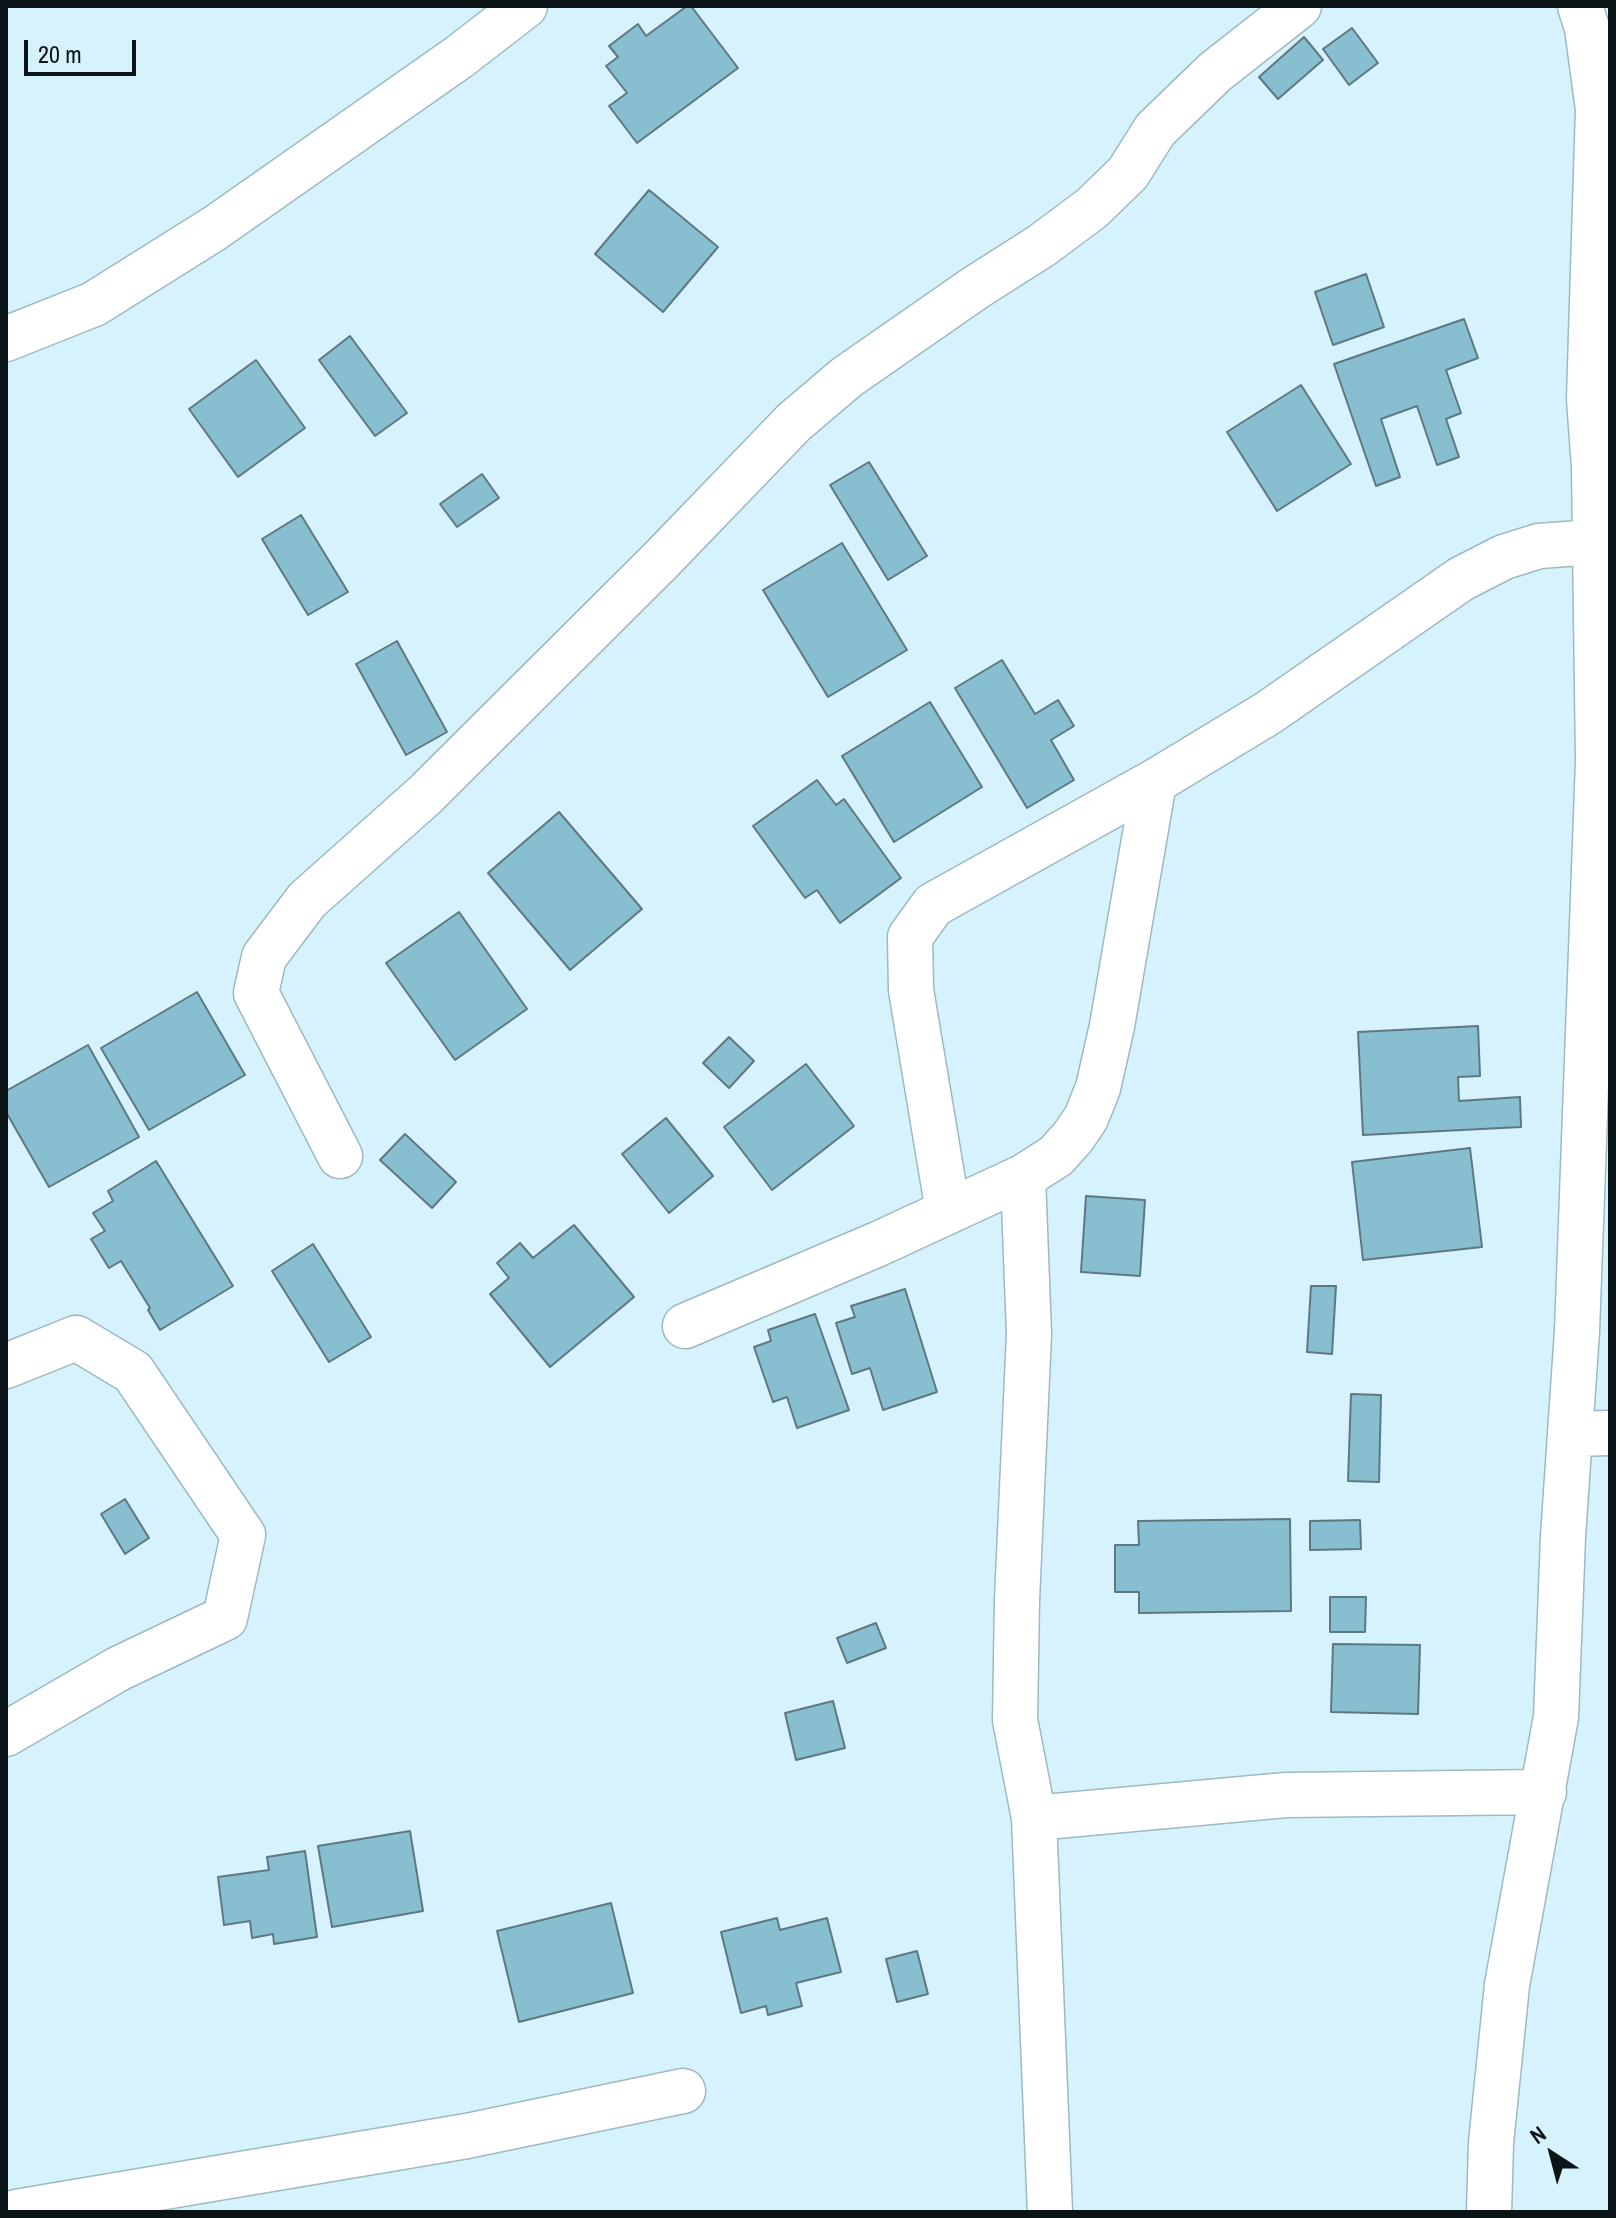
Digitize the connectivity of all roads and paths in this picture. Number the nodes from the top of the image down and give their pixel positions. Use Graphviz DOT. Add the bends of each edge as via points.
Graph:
graph roads {
  1 [pos="525,6"];
  2 [pos="1299,6"];
  3 [pos="1580,6"];
  4 [pos="6,339"];
  5 [pos="1594,542"];
  6 [pos="1154,782"];
  7 [pos="340,1156"];
  8 [pos="1023,1177"];
  9 [pos="948,1211"];
  10 [pos="685,1326"];
  11 [pos="6,1366"];
  12 [pos="1591,1434"];
  13 [pos="6,1734"];
  14 [pos="1544,1792"];
  15 [pos="1034,1818"];
  16 [pos="683,2091"];
  17 [pos="16,2212"];
  18 [pos="1050,2212"];
  19 [pos="1489,2212"];
  1 -- 4 [label="street" via="215,228 94,304"];
  2 -- 7 [label="street" via="1215,72 1165,120 1128,173 1092,208 847,377 794,422 425,795 307,900 264,957 256,993"];
  3 -- 5 [label="street" via="1598,109 1589,399"];
  5 -- 6 [label="street" via="1539,546 1461,579 1268,713"];
  5 -- 12 [label="street" via="1598,761"];
  6 -- 8 [label="street" via="1098,1088 1073,1137 1056,1156"];
  6 -- 9 [label="street" via="933,905 910,937 911,990"];
  8 -- 9 [label="street"];
  8 -- 15 [label="street" via="1029,1334 1015,1720"];
  9 -- 10 [label="street"];
  11 -- 13 [label="street" via="76,1338 133,1372 243,1535 225,1618 118,1669"];
  12 -- 14 [label="street" via="1563,1537 1556,1717"];
  14 -- 15 [label="street" via="1286,1795"];
  14 -- 19 [label="street" via="1507,1985"];
  15 -- 18 [label="street"];
  16 -- 17 [label="street" via="467,2136"];
}
